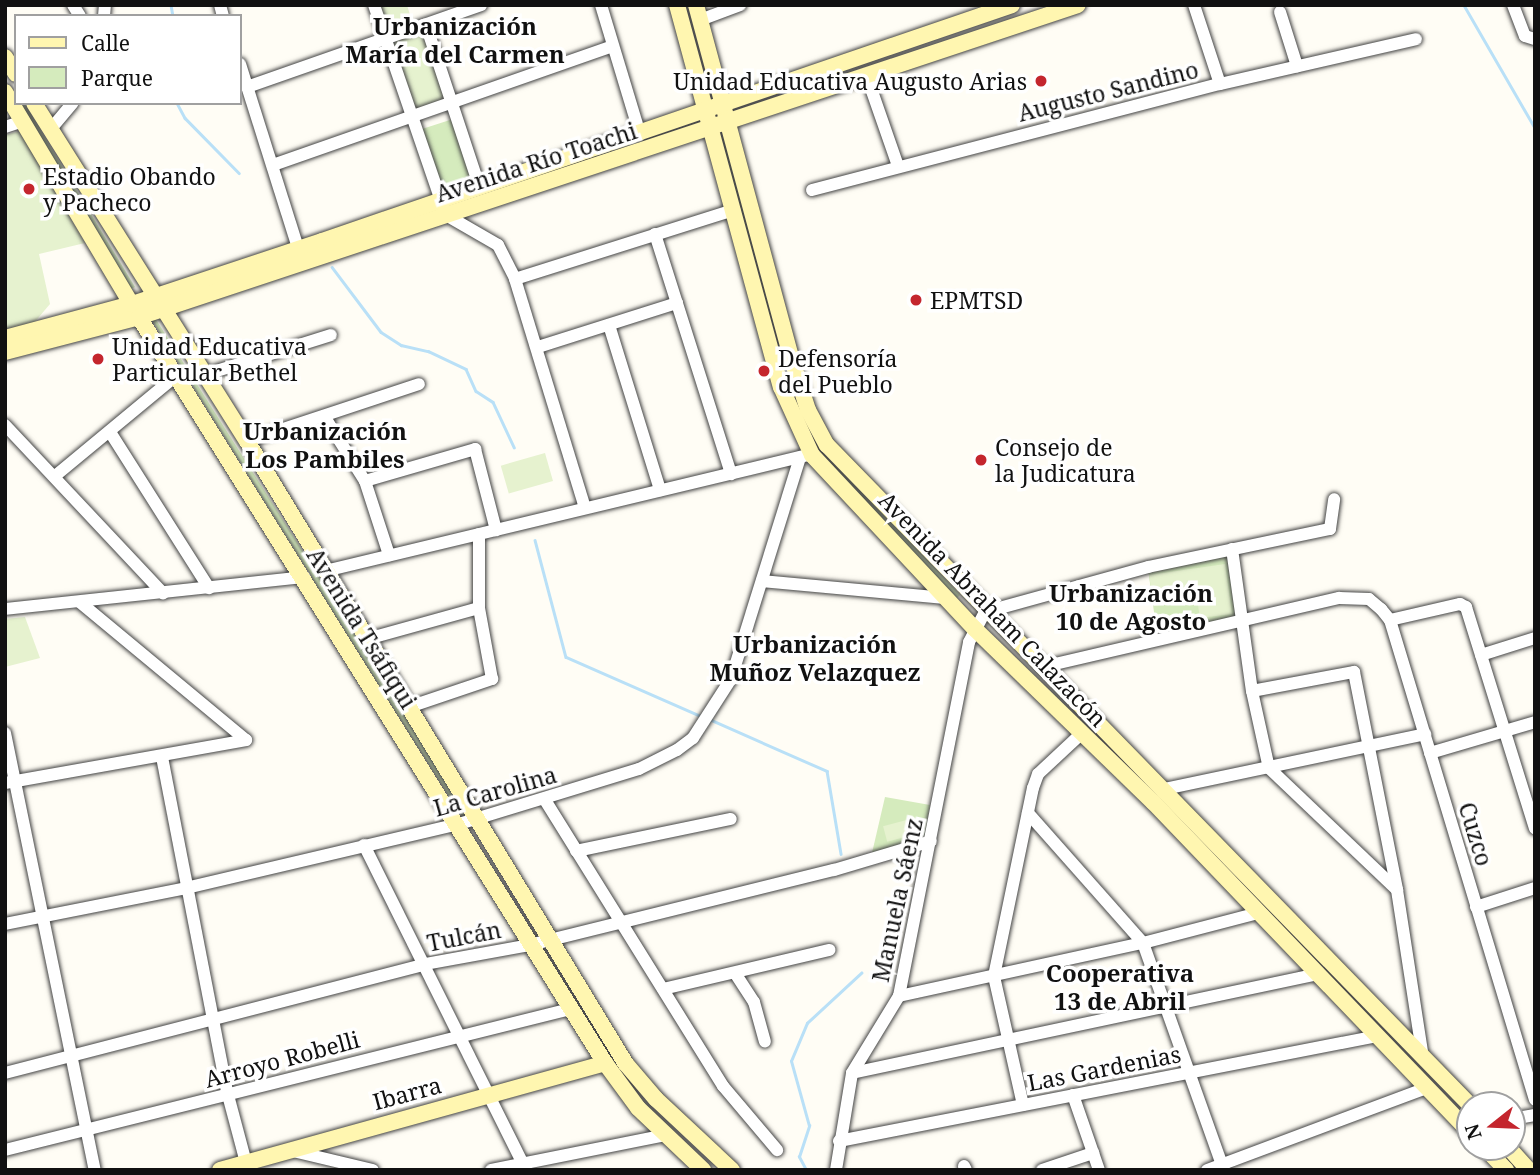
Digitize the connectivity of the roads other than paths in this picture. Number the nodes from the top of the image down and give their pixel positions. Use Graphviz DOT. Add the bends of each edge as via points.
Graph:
graph roads {
  1 [pos="374,5"];
  2 [pos="481,5"];
  3 [pos="601,5"];
  4 [pos="677,5"];
  5 [pos="740,5"];
  6 [pos="1012,5"];
  7 [pos="1078,5"];
  8 [pos="1194,5"];
  9 [pos="1513,5"];
  10 [pos="1280,12"];
  11 [pos="698,13"];
  12 [pos="426,25"];
  13 [pos="385,38"];
  14 [pos="1416,39"];
  15 [pos="1534,39"];
  16 [pos="612,46"];
  17 [pos="1297,66"];
  18 [pos="242,71"];
  19 [pos="866,75"];
  20 [pos="1220,84"];
  21 [pos="247,87"];
  22 [pos="5,92"];
  23 [pos="451,102"];
  24 [pos="35,105"];
  25 [pos="71,105"];
  26 [pos="723,105"];
  27 [pos="707,111"];
  28 [pos="411,117"];
  29 [pos="23,121"];
  30 [pos="729,123"];
  31 [pos="5,127"];
  32 [pos="712,129"];
  33 [pos="50,130"];
  34 [pos="640,134"];
  35 [pos="273,165"];
  36 [pos="898,166"];
  37 [pos="480,188"];
  38 [pos="812,190"];
  39 [pos="444,208"];
  40 [pos="734,210"];
  41 [pos="655,234"];
  42 [pos="298,248"];
  43 [pos="516,279"];
  44 [pos="157,302"];
  45 [pos="677,303"];
  46 [pos="136,310"];
  47 [pos="609,325"];
  48 [pos="331,335"];
  49 [pos="5,338"];
  50 [pos="538,347"];
  51 [pos="5,352"];
  52 [pos="204,375"];
  53 [pos="176,376"];
  54 [pos="419,384"];
  55 [pos="324,416"];
  56 [pos="5,425"];
  57 [pos="110,432"];
  58 [pos="247,441"];
  59 [pos="806,456"];
  60 [pos="731,474"];
  61 [pos="55,476"];
  62 [pos="365,481"];
  63 [pos="660,490"];
  64 [pos="1334,499"];
  65 [pos="585,508"];
  66 [pos="496,530"];
  67 [pos="479,534"];
  68 [pos="1232,549"];
  69 [pos="389,555"];
  70 [pos="326,571"];
  71 [pos="304,577"];
  72 [pos="762,581"];
  73 [pos="209,588"];
  74 [pos="163,593"];
  75 [pos="947,598"];
  76 [pos="80,602"];
  77 [pos="479,608"];
  78 [pos="5,609"];
  79 [pos="985,612"];
  80 [pos="1390,620"];
  81 [pos="1242,621"];
  82 [pos="975,629"];
  83 [pos="1535,638"];
  84 [pos="367,639"];
  85 [pos="1480,655"];
  86 [pos="1042,667"];
  87 [pos="1252,691"];
  88 [pos="409,707"];
  89 [pos="1535,722"];
  90 [pos="1503,732"];
  91 [pos="5,733"];
  92 [pos="1082,733"];
  93 [pos="1425,734"];
  94 [pos="1369,747"];
  95 [pos="1430,753"];
  96 [pos="162,757"];
  97 [pos="1269,768"];
  98 [pos="10,782"];
  99 [pos="1165,789"];
  100 [pos="545,800"];
  101 [pos="1531,803"];
  102 [pos="1028,813"];
  103 [pos="477,817"];
  104 [pos="731,819"];
  105 [pos="459,824"];
  106 [pos="1535,829"];
  107 [pos="931,841"];
  108 [pos="365,845"];
  109 [pos="576,851"];
  110 [pos="186,888"];
  111 [pos="1535,888"];
  112 [pos="1397,890"];
  113 [pos="1476,907"];
  114 [pos="1258,913"];
  115 [pos="42,917"];
  116 [pos="618,920"];
  117 [pos="5,925"];
  118 [pos="550,939"];
  119 [pos="1143,943"];
  120 [pos="530,945"];
  121 [pos="829,950"];
  122 [pos="425,964"];
  123 [pos="735,973"];
  124 [pos="1318,974"];
  125 [pos="994,976"];
  126 [pos="663,989"];
  127 [pos="899,996"];
  128 [pos="1166,1006"];
  129 [pos="570,1009"];
  130 [pos="215,1021"];
  131 [pos="459,1034"];
  132 [pos="1377,1036"];
  133 [pos="1008,1040"];
  134 [pos="765,1042"];
  135 [pos="1422,1052"];
  136 [pos="69,1058"];
  137 [pos="605,1063"];
  138 [pos="1190,1072"];
  139 [pos="5,1073"];
  140 [pos="852,1073"];
  141 [pos="1426,1088"];
  142 [pos="1457,1091"];
  143 [pos="228,1095"];
  144 [pos="490,1095"];
  145 [pos="1073,1096"];
  146 [pos="1535,1100"];
  147 [pos="1023,1105"];
  148 [pos="1456,1118"];
  149 [pos="85,1132"];
  150 [pos="666,1135"];
  151 [pos="331,1136"];
  152 [pos="839,1141"];
  153 [pos="5,1150"];
  154 [pos="290,1150"];
  155 [pos="777,1150"];
  156 [pos="1093,1153"];
  157 [pos="332,1165"];
  158 [pos="248,1166"];
  159 [pos="524,1166"];
  160 [pos="1223,1167"];
  161 [pos="95,1170"];
  162 [pos="220,1170"];
  163 [pos="373,1170"];
  164 [pos="491,1170"];
  165 [pos="703,1170"];
  166 [pos="732,1170"];
  167 [pos="836,1170"];
  168 [pos="1042,1170"];
  169 [pos="1099,1170"];
  170 [pos="1207,1170"];
  1 -- 13 [label="street"];
  2 -- 12 [label="street"];
  3 -- 16 [label="street"];
  4 -- 27 [label="main road, Avenida Abraham Calazacón"];
  5 -- 11 [label="street"];
  6 -- 26 [label="main road, Avenida Río Toachi"];
  7 -- 19 [label="main road, Avenida Río Toachi"];
  8 -- 20 [label="street"];
  9 -- 15 [label="street" via="1525,36"];
  10 -- 17 [label="street"];
  11 -- 26 [label="main road, Avenida Abraham Calazacón"];
  12 -- 13 [label="street"];
  12 -- 23 [label="street"];
  13 -- 21 [label="street"];
  13 -- 28 [label="street"];
  14 -- 17 [label="street, Augusto Sandino"];
  16 -- 23 [label="street"];
  16 -- 34 [label="street"];
  17 -- 20 [label="street, Augusto Sandino"];
  18 -- 21 [label="street"];
  19 -- 30 [label="main road, Avenida Río Toachi"];
  19 -- 36 [label="street"];
  20 -- 36 [label="street, Augusto Sandino"];
  21 -- 35 [label="street"];
  22 -- 29 [label="main road, Avenida Tsáfiqui"];
  23 -- 28 [label="street"];
  23 -- 37 [label="street"];
  24 -- 33 [label="main road, Avenida Tsáfiqui"];
  25 -- 33 [label="street"];
  26 -- 27 [label="main road, Avenida Río Toachi"];
  26 -- 30 [label="main road, Avenida Abraham Calazacón"];
  27 -- 32 [label="main road, Avenida Abraham Calazacón"];
  27 -- 34 [label="main road, Avenida Río Toachi"];
  28 -- 35 [label="street"];
  28 -- 39 [label="street"];
  29 -- 31 [label="street"];
  29 -- 46 [label="main road, Avenida Tsáfiqui"];
  30 -- 32 [label="main road, Avenida Río Toachi"];
  30 -- 79 [label="main road, Avenida Abraham Calazacón" via="790,354 816,429"];
  32 -- 39 [label="main road, Avenida Río Toachi"];
  32 -- 40 [label="main road, Avenida Abraham Calazacón"];
  33 -- 44 [label="main road, Avenida Tsáfiqui"];
  34 -- 37 [label="main road, Avenida Río Toachi"];
  35 -- 42 [label="street"];
  36 -- 38 [label="street, Augusto Sandino"];
  37 -- 39 [label="main road, Avenida Río Toachi"];
  39 -- 42 [label="main road, Avenida Río Toachi"];
  39 -- 43 [label="street" via="498,245"];
  39 -- 44 [label="main road, Avenida Río Toachi"];
  40 -- 41 [label="street"];
  40 -- 59 [label="main road, Avenida Abraham Calazacón" via="782,387"];
  41 -- 43 [label="street"];
  41 -- 45 [label="street"];
  42 -- 44 [label="main road, Avenida Río Toachi"];
  43 -- 50 [label="street"];
  44 -- 46 [label="main road, Avenida Río Toachi"];
  44 -- 52 [label="main road, Avenida Tsáfiqui"];
  45 -- 47 [label="street"];
  45 -- 60 [label="street"];
  46 -- 49 [label="main road, Avenida Río Toachi"];
  46 -- 51 [label="main road, Avenida Río Toachi"];
  46 -- 53 [label="main road, Avenida Tsáfiqui"];
  47 -- 50 [label="street"];
  47 -- 63 [label="street"];
  48 -- 52 [label="street"];
  50 -- 65 [label="street"];
  52 -- 58 [label="main road, Avenida Tsáfiqui"];
  53 -- 57 [label="street"];
  53 -- 71 [label="main road, Avenida Tsáfiqui"];
  54 -- 55 [label="street"];
  55 -- 58 [label="street"];
  55 -- 62 [label="street"];
  56 -- 61 [label="street"];
  57 -- 61 [label="street"];
  57 -- 73 [label="street"];
  58 -- 70 [label="main road, Avenida Tsáfiqui"];
  59 -- 60 [label="street"];
  59 -- 72 [label="street, La Carolina"];
  59 -- 75 [label="main road, Avenida Abraham Calazacón"];
  60 -- 63 [label="street"];
  61 -- 74 [label="street"];
  62 -- 66 [label="street" via="475,449"];
  62 -- 69 [label="street"];
  63 -- 65 [label="street"];
  64 -- 68 [label="street" via="1331,529"];
  65 -- 66 [label="street"];
  66 -- 67 [label="street"];
  67 -- 69 [label="street"];
  67 -- 77 [label="street"];
  68 -- 79 [label="street"];
  68 -- 81 [label="street"];
  69 -- 70 [label="street"];
  70 -- 84 [label="main road, Avenida Tsáfiqui"];
  71 -- 73 [label="street"];
  71 -- 105 [label="main road, Avenida Tsáfiqui"];
  72 -- 75 [label="street"];
  72 -- 100 [label="street, La Carolina" via="718,705 693,738 639,769"];
  73 -- 74 [label="street"];
  74 -- 76 [label="street"];
  75 -- 82 [label="main road, Avenida Abraham Calazacón"];
  76 -- 78 [label="street"];
  76 -- 96 [label="street" via="246,740"];
  77 -- 84 [label="street"];
  77 -- 88 [label="street" via="492,674 489,682"];
  79 -- 82 [label="street, Manuela Sáenz"];
  79 -- 86 [label="main road, Avenida Abraham Calazacón"];
  80 -- 81 [label="street" via="1369,599 1357,596"];
  80 -- 85 [label="street" via="1464,604"];
  80 -- 93 [label="street, Cuzco"];
  81 -- 86 [label="street"];
  81 -- 87 [label="street"];
  82 -- 92 [label="main road, Avenida Abraham Calazacón"];
  82 -- 107 [label="street, Manuela Sáenz"];
  83 -- 85 [label="street"];
  84 -- 88 [label="main road, Avenida Tsáfiqui"];
  85 -- 90 [label="street"];
  86 -- 99 [label="main road, Avenida Abraham Calazacón"];
  87 -- 94 [label="street" via="1351,670"];
  87 -- 97 [label="street"];
  88 -- 103 [label="main road, Avenida Tsáfiqui"];
  89 -- 90 [label="street"];
  90 -- 95 [label="street"];
  90 -- 101 [label="street"];
  91 -- 98 [label="street"];
  92 -- 102 [label="street" via="1038,774"];
  92 -- 114 [label="main road, Avenida Abraham Calazacón"];
  93 -- 94 [label="street"];
  93 -- 95 [label="street, Cuzco"];
  94 -- 97 [label="street"];
  94 -- 112 [label="street"];
  95 -- 113 [label="street, Cuzco"];
  96 -- 98 [label="street"];
  96 -- 110 [label="street"];
  97 -- 99 [label="street"];
  97 -- 112 [label="street"];
  98 -- 115 [label="street"];
  99 -- 135 [label="main road, Avenida Abraham Calazacón"];
  100 -- 103 [label="street, La Carolina"];
  100 -- 109 [label="street"];
  101 -- 106 [label="street"];
  102 -- 119 [label="street"];
  102 -- 125 [label="street"];
  103 -- 105 [label="street, La Carolina"];
  103 -- 118 [label="main road, Avenida Tsáfiqui"];
  104 -- 109 [label="street"];
  105 -- 108 [label="street, La Carolina"];
  105 -- 120 [label="main road, Avenida Tsáfiqui"];
  107 -- 116 [label="street, Tulcán" via="834,870"];
  107 -- 127 [label="street, Manuela Sáenz"];
  108 -- 110 [label="street, La Carolina"];
  108 -- 122 [label="street"];
  109 -- 116 [label="street"];
  110 -- 115 [label="street, La Carolina"];
  110 -- 130 [label="street"];
  111 -- 113 [label="street"];
  112 -- 135 [label="street"];
  113 -- 146 [label="street, Cuzco"];
  114 -- 119 [label="street"];
  114 -- 124 [label="main road, Avenida Abraham Calazacón"];
  115 -- 117 [label="street, La Carolina"];
  115 -- 136 [label="street"];
  116 -- 118 [label="street, Tulcán"];
  116 -- 126 [label="street"];
  118 -- 120 [label="street, Tulcán"];
  118 -- 166 [label="main road, Avenida Tsáfiqui" via="626,1064 656,1099"];
  119 -- 125 [label="street"];
  119 -- 128 [label="street"];
  120 -- 122 [label="street, Tulcán"];
  120 -- 129 [label="main road, Avenida Tsáfiqui"];
  121 -- 123 [label="street"];
  122 -- 130 [label="street, Tulcán"];
  122 -- 131 [label="street"];
  123 -- 126 [label="street"];
  123 -- 134 [label="street" via="754,1002"];
  124 -- 128 [label="street"];
  124 -- 132 [label="main road, Avenida Abraham Calazacón"];
  125 -- 127 [label="street"];
  125 -- 133 [label="street"];
  126 -- 155 [label="street" via="723,1086"];
  127 -- 140 [label="street, Manuela Sáenz"];
  128 -- 133 [label="street"];
  128 -- 138 [label="street"];
  129 -- 131 [label="street, Arroyo Robelli"];
  129 -- 137 [label="main road, Avenida Tsáfiqui"];
  130 -- 136 [label="street, Tulcán"];
  130 -- 143 [label="street"];
  131 -- 143 [label="street, Arroyo Robelli"];
  131 -- 144 [label="street"];
  132 -- 138 [label="street, Las Gardenias"];
  132 -- 141 [label="main road, Avenida Abraham Calazacón"];
  133 -- 140 [label="street"];
  133 -- 147 [label="street"];
  135 -- 142 [label="main road, Avenida Abraham Calazacón"];
  136 -- 139 [label="street, Tulcán"];
  136 -- 149 [label="street"];
  137 -- 144 [label="main road, Ibarra"];
  137 -- 150 [label="main road, Avenida Tsáfiqui"];
  138 -- 145 [label="street, Las Gardenias"];
  138 -- 160 [label="street"];
  140 -- 152 [label="street, Manuela Sáenz"];
  141 -- 148 [label="main road, Avenida Abraham Calazacón"];
  141 -- 160 [label="street"];
  143 -- 149 [label="street, Arroyo Robelli"];
  143 -- 158 [label="street"];
  144 -- 151 [label="main road, Ibarra"];
  144 -- 159 [label="street"];
  145 -- 147 [label="street, Las Gardenias"];
  145 -- 156 [label="street"];
  147 -- 152 [label="street, Las Gardenias"];
  149 -- 153 [label="street, Arroyo Robelli"];
  149 -- 161 [label="street"];
  150 -- 159 [label="street"];
  150 -- 165 [label="main road, Avenida Tsáfiqui"];
  151 -- 154 [label="main road, Ibarra"];
  151 -- 157 [label="street"];
  152 -- 167 [label="street, Manuela Sáenz"];
  154 -- 157 [label="street"];
  154 -- 158 [label="main road, Ibarra"];
  156 -- 168 [label="street"];
  156 -- 169 [label="street"];
  157 -- 163 [label="street"];
  158 -- 162 [label="main road, Ibarra"];
  159 -- 164 [label="street"];
  160 -- 170 [label="street"];
}
